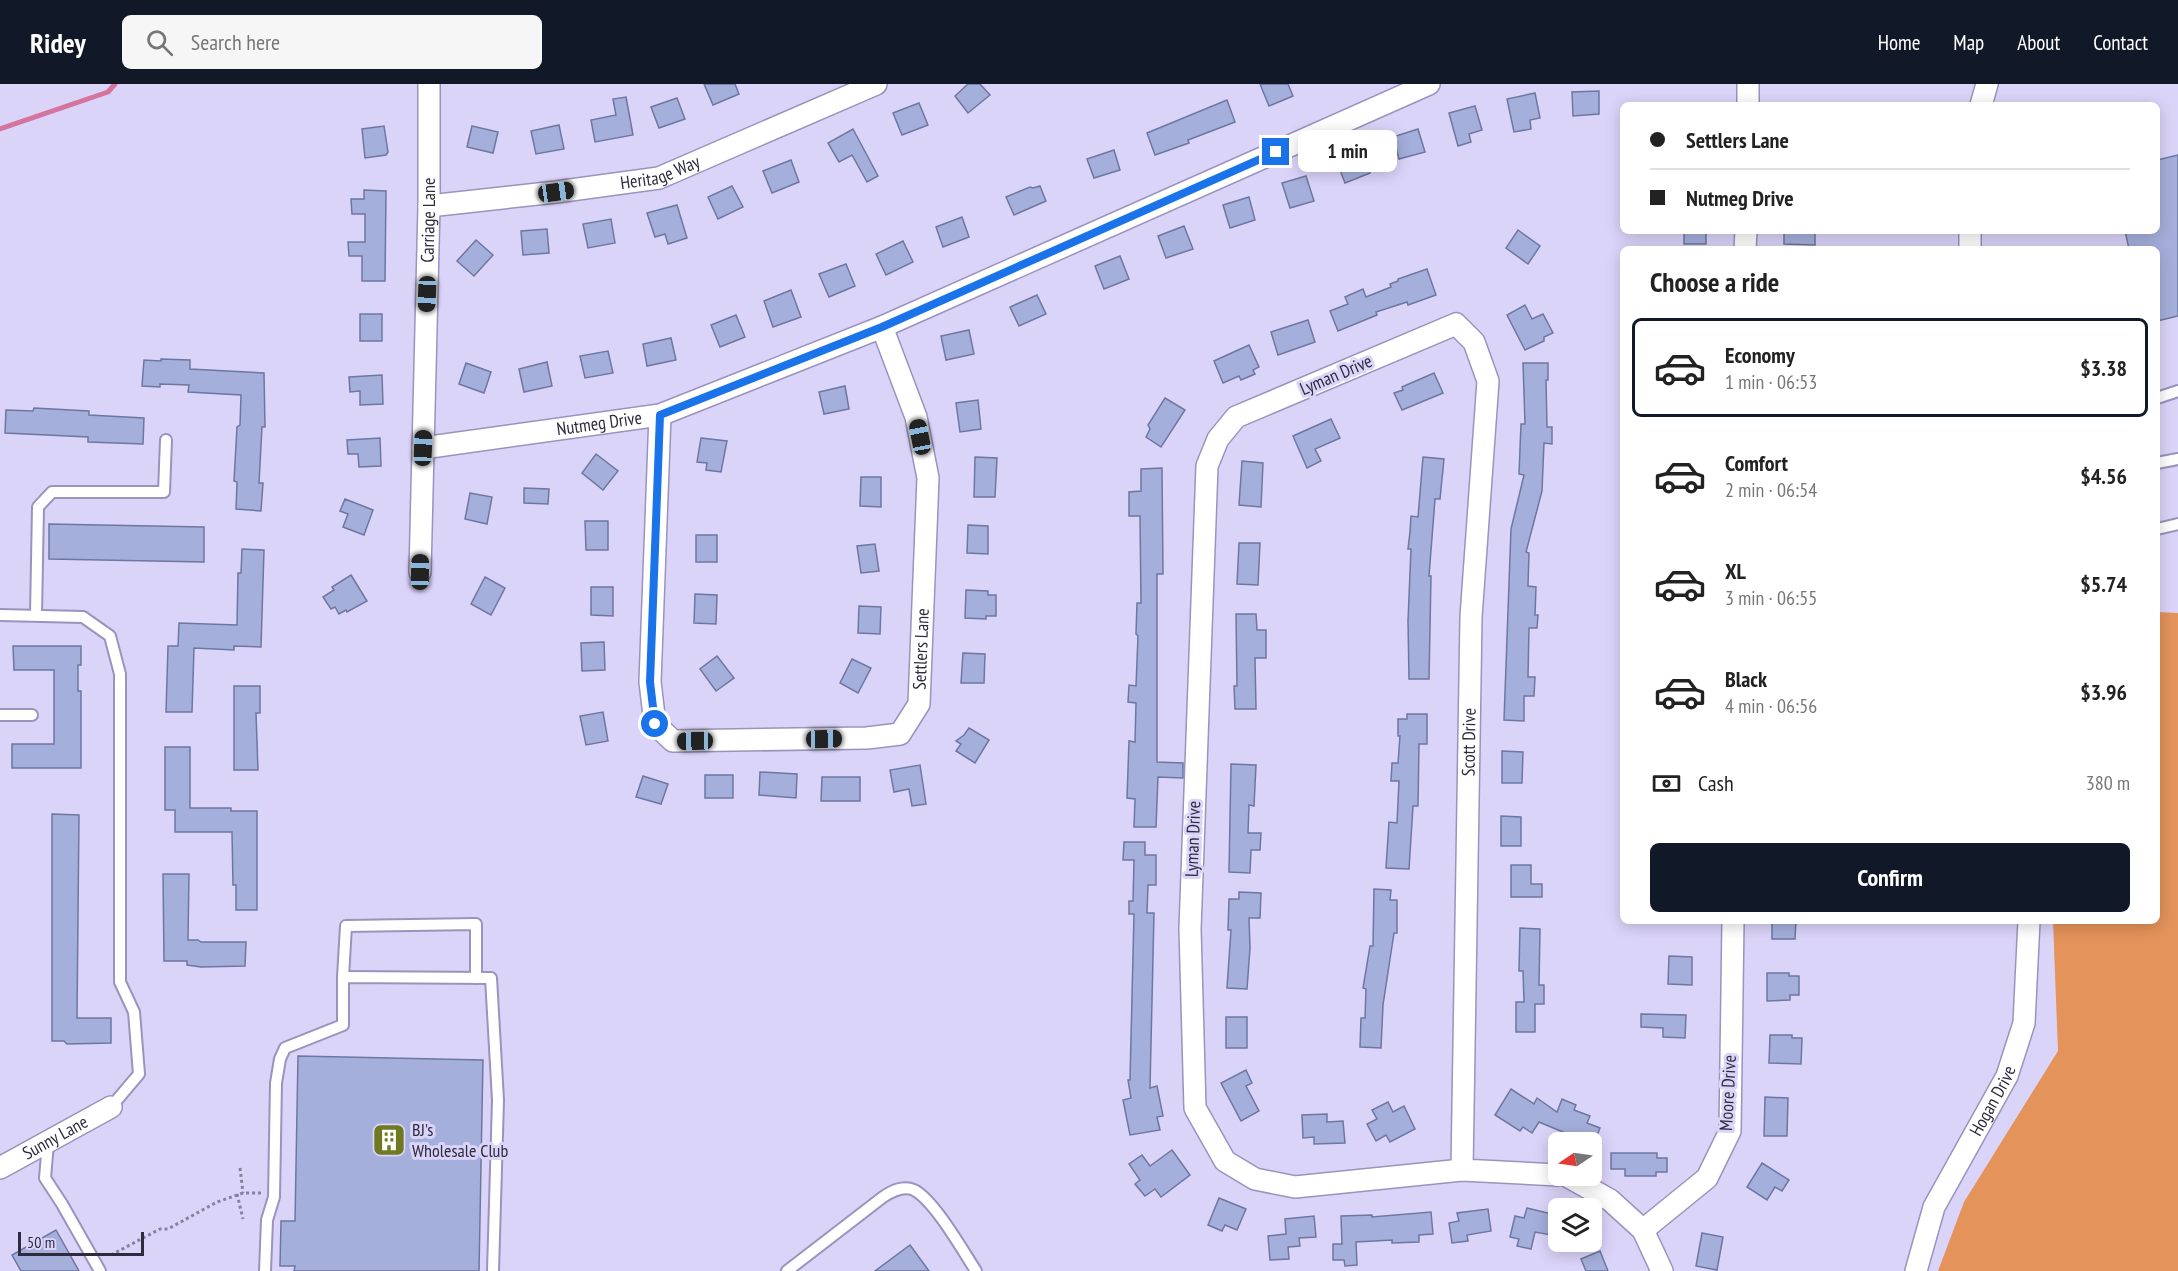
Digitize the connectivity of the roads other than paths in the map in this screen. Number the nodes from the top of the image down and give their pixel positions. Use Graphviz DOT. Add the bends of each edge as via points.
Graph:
graph roads {
  1 [pos="429,84"];
  2 [pos="876,84"];
  3 [pos="1429,84"];
  4 [pos="1748,84"];
  5 [pos="1987,84"];
  6 [pos="1748,102"];
  7 [pos="1982,102"];
  8 [pos="429,206"];
  9 [pos="1456,324"];
  10 [pos="882,327"];
  11 [pos="2178,391"];
  12 [pos="2160,397"];
  13 [pos="660,415"];
  14 [pos="166,440"];
  15 [pos="423,448"];
  16 [pos="2178,459"];
  17 [pos="2160,462"];
  18 [pos="2178,524"];
  19 [pos="2160,528"];
  20 [pos="420,572"];
  21 [pos="0,615"];
  22 [pos="36,615"];
  23 [pos="0,715"];
  24 [pos="32,715"];
  25 [pos="1733,924"];
  26 [pos="2029,924"];
  27 [pos="343,977"];
  28 [pos="476,978"];
  29 [pos="111,1107"];
  30 [pos="48,1143"];
  31 [pos="0,1168"];
  32 [pos="1462,1170"];
  33 [pos="1548,1174"];
  34 [pos="1585,1186"];
  35 [pos="1643,1230"];
  36 [pos="100,1271"];
  37 [pos="265,1271"];
  38 [pos="493,1271"];
  39 [pos="787,1271"];
  40 [pos="976,1271"];
  41 [pos="1662,1271"];
  42 [pos="1916,1271"];
  1 -- 8 [label="street, Carriage Lane"];
  2 -- 8 [label="street, Heritage Way" via="659,178"];
  3 -- 10 [label="street, Nutmeg Drive"];
  4 -- 6 [label="street"];
  5 -- 7 [label="street"];
  8 -- 15 [label="street, Carriage Lane"];
  9 -- 32 [label="street, Scott Drive" via="1474,342 1488,381 1471,617"];
  9 -- 32 [label="street, Lyman Drive" via="1236,417 1218,439 1207,466 1190,929 1195,1108 1225,1161 1255,1179 1295,1187"];
  10 -- 13 [label="street, Nutmeg Drive"];
  10 -- 13 [label="street, Settlers Lane" via="916,417 928,478 919,704 900,734 673,741 655,724 650,682"];
  11 -- 12 [label="lane"];
  13 -- 15 [label="street, Nutmeg Drive"];
  14 -- 22 [label="lane" via="164,492 52,492 38,507"];
  15 -- 20 [label="street, Carriage Lane"];
  16 -- 17 [label="lane"];
  18 -- 19 [label="lane"];
  21 -- 22 [label="lane"];
  22 -- 29 [label="lane" via="83,617 110,636 120,674 120,982 134,1012 139,1074"];
  23 -- 24 [label="lane"];
  25 -- 35 [label="street, Moore Drive" via="1730,1131 1707,1178"];
  26 -- 42 [label="street, Hogan Drive" via="2024,1023 2007,1076 1934,1207"];
  27 -- 28 [label="lane"];
  27 -- 28 [label="lane" via="346,926 476,924"];
  27 -- 37 [label="lane" via="343,1025 285,1048 280,1059 274,1197 267,1220"];
  28 -- 38 [label="lane" via="491,978 498,1100"];
  29 -- 30 [label="street, Sunny Lane"];
  30 -- 31 [label="street, Sunny Lane"];
  30 -- 36 [label="lane" via="45,1178"];
  32 -- 33 [label="street, Lyman Drive"];
  34 -- 35 [label="street" via="1610,1200"];
  35 -- 41 [label="street"];
  39 -- 40 [label="lane" via="883,1197 906,1188 914,1190 934,1210"];
}
